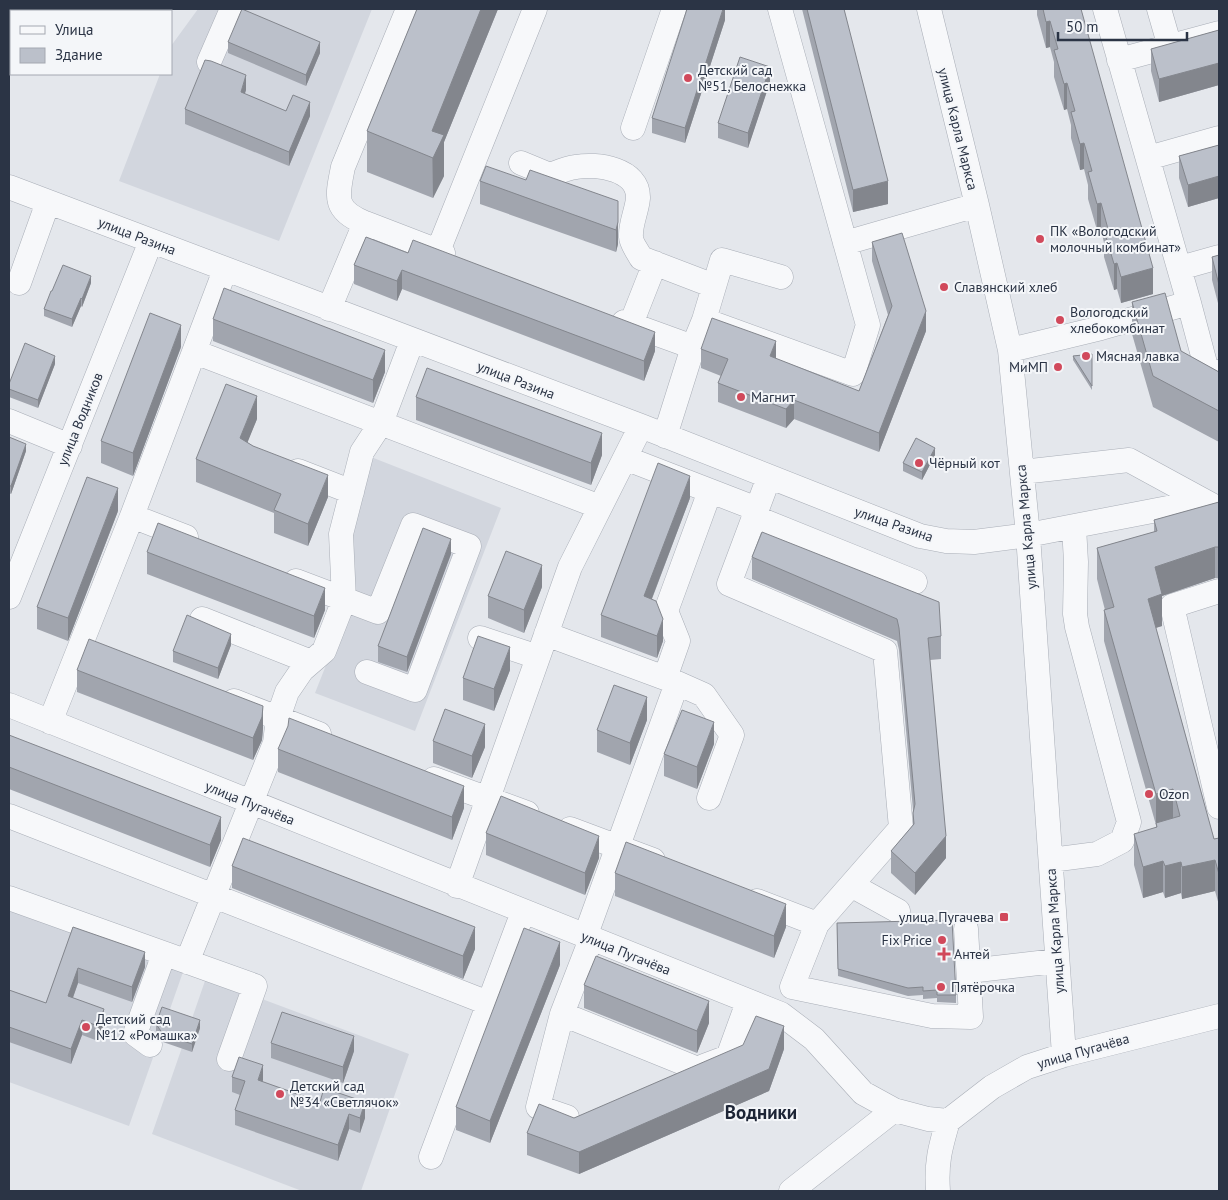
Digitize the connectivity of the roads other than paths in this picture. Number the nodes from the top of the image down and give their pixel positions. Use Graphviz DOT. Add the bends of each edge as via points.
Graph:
graph roads {
  1 [pos="232,9"];
  2 [pos="408,9"];
  3 [pos="535,9"];
  4 [pos="674,9"];
  5 [pos="780,9"];
  6 [pos="929,9"];
  7 [pos="1104,9"];
  8 [pos="1159,9"];
  9 [pos="1219,33"];
  10 [pos="1170,47"];
  11 [pos="1120,60"];
  12 [pos="209,62"];
  13 [pos="633,128"];
  14 [pos="1219,138"];
  15 [pos="1148,158"];
  16 [pos="521,163"];
  17 [pos="9,187"];
  18 [pos="48,202"];
  19 [pos="977,205"];
  20 [pos="365,223"];
  21 [pos="151,241"];
  22 [pos="845,243"];
  23 [pos="438,251"];
  24 [pos="1219,257"];
  25 [pos="465,261"];
  26 [pos="655,263"];
  27 [pos="1180,268"];
  28 [pos="225,270"];
  29 [pos="781,277"];
  30 [pos="19,283"];
  31 [pos="714,286"];
  32 [pos="1189,304"];
  33 [pos="329,309"];
  34 [pos="603,314"];
  35 [pos="704,320"];
  36 [pos="631,324"];
  37 [pos="412,341"];
  38 [pos="693,348"];
  39 [pos="1010,350"];
  40 [pos="195,352"];
  41 [pos="1219,375"];
  42 [pos="9,421"];
  43 [pos="381,423"];
  44 [pos="641,426"];
  45 [pos="665,436"];
  46 [pos="70,446"];
  47 [pos="625,458"];
  48 [pos="275,462"];
  49 [pos="1022,472"];
  50 [pos="769,477"];
  51 [pos="710,491"];
  52 [pos="352,492"];
  53 [pos="1212,505"];
  54 [pos="600,507"];
  55 [pos="755,513"];
  56 [pos="132,516"];
  57 [pos="1074,527"];
  58 [pos="1028,536"];
  59 [pos="206,545"];
  60 [pos="280,574"];
  61 [pos="915,582"];
  62 [pos="1219,591"];
  63 [pos="9,597"];
  64 [pos="344,600"];
  65 [pos="202,619"];
  66 [pos="546,634"];
  67 [pos="478,637"];
  68 [pos="538,657"];
  69 [pos="311,662"];
  70 [pos="367,672"];
  71 [pos="213,693"];
  72 [pos="9,705"];
  73 [pos="278,718"];
  74 [pos="50,722"];
  75 [pos="342,743"];
  76 [pos="415,771"];
  77 [pos="709,798"];
  78 [pos="488,799"];
  79 [pos="251,803"];
  80 [pos="1219,807"];
  81 [pos="9,816"];
  82 [pos="618,847"];
  83 [pos="1051,860"];
  84 [pos="672,868"];
  85 [pos="457,886"];
  86 [pos="851,886"];
  87 [pos="736,892"];
  88 [pos="213,896"];
  89 [pos="9,898"];
  90 [pos="898,910"];
  91 [pos="523,912"];
  92 [pos="817,924"];
  93 [pos="966,929"];
  94 [pos="588,938"];
  95 [pos="164,954"];
  96 [pos="1056,961"];
  97 [pos="187,962"];
  98 [pos="969,971"];
  99 [pos="792,987"];
  100 [pos="748,1002"];
  101 [pos="488,1003"];
  102 [pos="562,1014"];
  103 [pos="781,1014"];
  104 [pos="1219,1016"];
  105 [pos="150,1045"];
  106 [pos="1064,1055"];
  107 [pos="229,1059"];
  108 [pos="698,1069"];
  109 [pos="672,1080"];
  110 [pos="894,1110"];
  111 [pos="584,1117"];
  112 [pos="948,1121"];
  113 [pos="430,1157"];
  114 [pos="791,1191"];
  115 [pos="938,1191"];
  1 -- 12 [label="street"];
  2 -- 20 [label="street" via="342,167 338,194 343,209 347,215"];
  3 -- 23 [label="street"];
  4 -- 13 [label="street"];
  5 -- 22 [label="street"];
  6 -- 19 [label="street, улица Карла Маркса"];
  7 -- 11 [label="street"];
  8 -- 10 [label="street"];
  9 -- 10 [label="street"];
  10 -- 11 [label="street"];
  11 -- 15 [label="street"];
  14 -- 15 [label="street"];
  15 -- 27 [label="street"];
  16 -- 26 [label="street" via="550,175 591,165 625,174 634,184 638,197 630,238 641,258"];
  17 -- 18 [label="street, улица Разина"];
  18 -- 21 [label="street, улица Разина"];
  18 -- 30 [label="street"];
  19 -- 22 [label="street"];
  19 -- 39 [label="street, улица Карла Маркса"];
  20 -- 23 [label="street"];
  20 -- 33 [label="street"];
  21 -- 28 [label="street, улица Разина"];
  21 -- 46 [label="street, улица Водников"];
  22 -- 35 [label="street" via="868,325 853,374"];
  23 -- 25 [label="street"];
  24 -- 27 [label="street"];
  26 -- 31 [label="street"];
  26 -- 36 [label="street"];
  27 -- 32 [label="street"];
  28 -- 33 [label="street, улица Разина"];
  28 -- 40 [label="street"];
  29 -- 31 [label="street" via="722,260"];
  31 -- 35 [label="street"];
  32 -- 39 [label="street"];
  32 -- 41 [label="street" via="1206,368"];
  33 -- 37 [label="street, улица Разина"];
  34 -- 36 [label="street"];
  35 -- 38 [label="street"];
  36 -- 38 [label="street"];
  37 -- 43 [label="street"];
  37 -- 44 [label="street, улица Разина"];
  38 -- 45 [label="street"];
  39 -- 49 [label="street, улица Карла Маркса"];
  40 -- 43 [label="street"];
  40 -- 56 [label="street"];
  42 -- 46 [label="street"];
  43 -- 52 [label="street" via="362,452"];
  43 -- 54 [label="street"];
  44 -- 45 [label="street, улица Разина"];
  44 -- 47 [label="street"];
  45 -- 50 [label="street, улица Разина"];
  46 -- 63 [label="street, улица Водников"];
  47 -- 51 [label="street"];
  47 -- 54 [label="street"];
  48 -- 52 [label="street"];
  49 -- 53 [label="street" via="1129,460"];
  49 -- 58 [label="street, улица Карла Маркса"];
  50 -- 55 [label="street"];
  50 -- 58 [label="street, улица Разина" via="920,536 974,542"];
  51 -- 55 [label="street"];
  51 -- 66 [label="street" via="666,611 678,641 665,678"];
  52 -- 64 [label="street" via="341,534"];
  53 -- 57 [label="street, улица Разина"];
  54 -- 66 [label="street" via="570,568"];
  55 -- 61 [label="street"];
  55 -- 86 [label="street" via="729,584 886,651 901,828"];
  56 -- 59 [label="street"];
  56 -- 74 [label="street" via="92,646"];
  57 -- 58 [label="street, улица Разина"];
  57 -- 83 [label="street" via="1077,627 1129,822 1122,841 1097,854"];
  58 -- 83 [label="street, улица Карла Маркса"];
  60 -- 64 [label="street"];
  62 -- 80 [label="street" via="1172,606"];
  64 -- 69 [label="street" via="324,651"];
  64 -- 70 [label="street" via="378,612 413,526 469,546 415,690"];
  65 -- 69 [label="street"];
  66 -- 68 [label="street"];
  67 -- 68 [label="street"];
  68 -- 78 [label="street"];
  69 -- 73 [label="street" via="287,692"];
  71 -- 73 [label="street"];
  72 -- 74 [label="street, улица Пугачёва"];
  73 -- 75 [label="street"];
  73 -- 79 [label="street" via="275,743"];
  74 -- 79 [label="street, улица Пугачёва"];
  76 -- 78 [label="street"];
  77 -- 82 [label="street" via="732,735 704,695 677,683"];
  78 -- 82 [label="street"];
  78 -- 85 [label="street"];
  79 -- 85 [label="street, улица Пугачёва"];
  79 -- 88 [label="street"];
  81 -- 88 [label="street"];
  82 -- 84 [label="street"];
  82 -- 94 [label="street"];
  83 -- 96 [label="street, улица Карла Маркса"];
  85 -- 91 [label="street, улица Пугачёва"];
  86 -- 90 [label="street"];
  86 -- 92 [label="street"];
  87 -- 92 [label="street"];
  88 -- 97 [label="street"];
  88 -- 101 [label="street"];
  89 -- 95 [label="street"];
  91 -- 94 [label="street, улица Пугачёва"];
  91 -- 101 [label="street"];
  92 -- 99 [label="street"];
  93 -- 98 [label="street"];
  94 -- 100 [label="street, улица Пугачёва"];
  94 -- 102 [label="street"];
  95 -- 97 [label="street"];
  95 -- 105 [label="street" via="135,1034"];
  96 -- 98 [label="street"];
  96 -- 106 [label="street, улица Карла Маркса"];
  97 -- 107 [label="street" via="254,986"];
  98 -- 99 [label="street" via="972,1017 932,1016"];
  99 -- 103 [label="street"];
  100 -- 103 [label="street, улица Пугачёва"];
  100 -- 108 [label="street" via="728,1057"];
  101 -- 113 [label="street"];
  102 -- 108 [label="street"];
  102 -- 111 [label="street" via="538,1107 576,1120"];
  103 -- 110 [label="street, улица Пугачёва" via="814,1039 863,1093"];
  104 -- 106 [label="street, улица Пугачёва"];
  106 -- 112 [label="street, улица Пугачёва" via="1027,1067 992,1087"];
  108 -- 109 [label="street"];
  110 -- 112 [label="street, улица Пугачёва"];
  110 -- 114 [label="street"];
  112 -- 115 [label="street" via="939,1150"];
}
